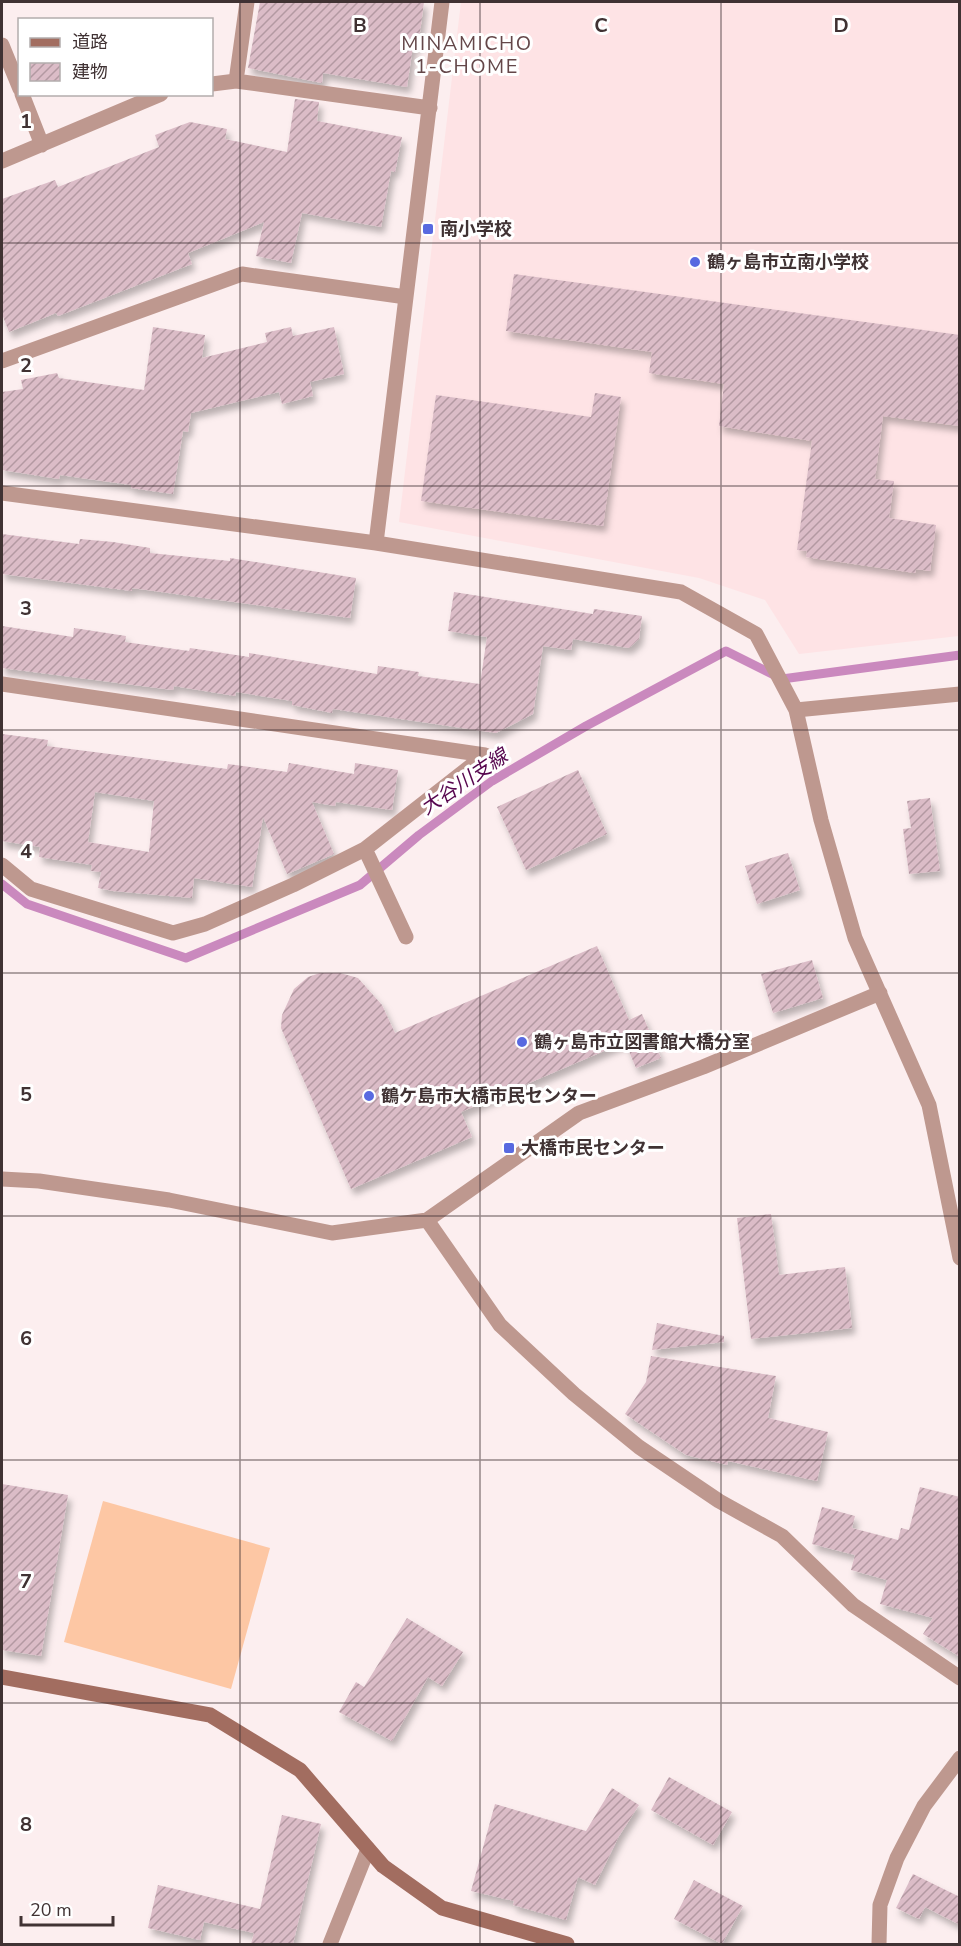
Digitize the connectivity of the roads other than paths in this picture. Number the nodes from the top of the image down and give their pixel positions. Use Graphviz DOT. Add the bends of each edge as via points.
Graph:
graph roads {
  1 [pos="247,2"];
  2 [pos="442,2"];
  3 [pos="2,45"];
  4 [pos="236,81"];
  5 [pos="18,84"];
  6 [pos="213,84"];
  7 [pos="23,96"];
  8 [pos="155,96"];
  9 [pos="430,108"];
  10 [pos="42,145"];
  11 [pos="2,161"];
  12 [pos="406,297"];
  13 [pos="2,361"];
  14 [pos="2,493"];
  15 [pos="376,543"];
  16 [pos="2,684"];
  17 [pos="960,694"];
  18 [pos="796,710"];
  19 [pos="365,849"];
  20 [pos="2,865"];
  21 [pos="406,937"];
  22 [pos="880,993"];
  23 [pos="2,1179"];
  24 [pos="427,1220"];
  25 [pos="960,1258"];
  26 [pos="2,1677"];
  27 [pos="960,1678"];
  28 [pos="960,1758"];
  29 [pos="368,1849"];
  30 [pos="330,1944"];
  31 [pos="567,1944"];
  32 [pos="879,1944"];
  1 -- 4 [label="street"];
  2 -- 9 [label="street"];
  3 -- 5 [label="street"];
  4 -- 6 [label="street"];
  4 -- 9 [label="street"];
  7 -- 10 [label="street"];
  8 -- 10 [label="street"];
  9 -- 12 [label="street"];
  10 -- 11 [label="street"];
  12 -- 13 [label="street" via="242,274"];
  12 -- 15 [label="street"];
  14 -- 15 [label="street"];
  15 -- 18 [label="street" via="681,592 756,634"];
  16 -- 19 [label="street" via="485,755"];
  17 -- 18 [label="street"];
  18 -- 22 [label="street" via="821,820 855,938"];
  19 -- 20 [label="street" via="205,924 173,933 31,889"];
  19 -- 21 [label="street"];
  22 -- 24 [label="street" via="703,1067 579,1113"];
  22 -- 25 [label="street" via="929,1105"];
  23 -- 24 [label="street" via="170,1200 332,1233"];
  24 -- 27 [label="street" via="500,1325 574,1394 639,1447 719,1501 782,1536 853,1605"];
  26 -- 29 [label="street" via="210,1715 300,1770"];
  28 -- 32 [label="street" via="924,1806 897,1858 880,1905"];
  29 -- 30 [label="street"];
  29 -- 31 [label="street" via="383,1866 442,1908"];
}
